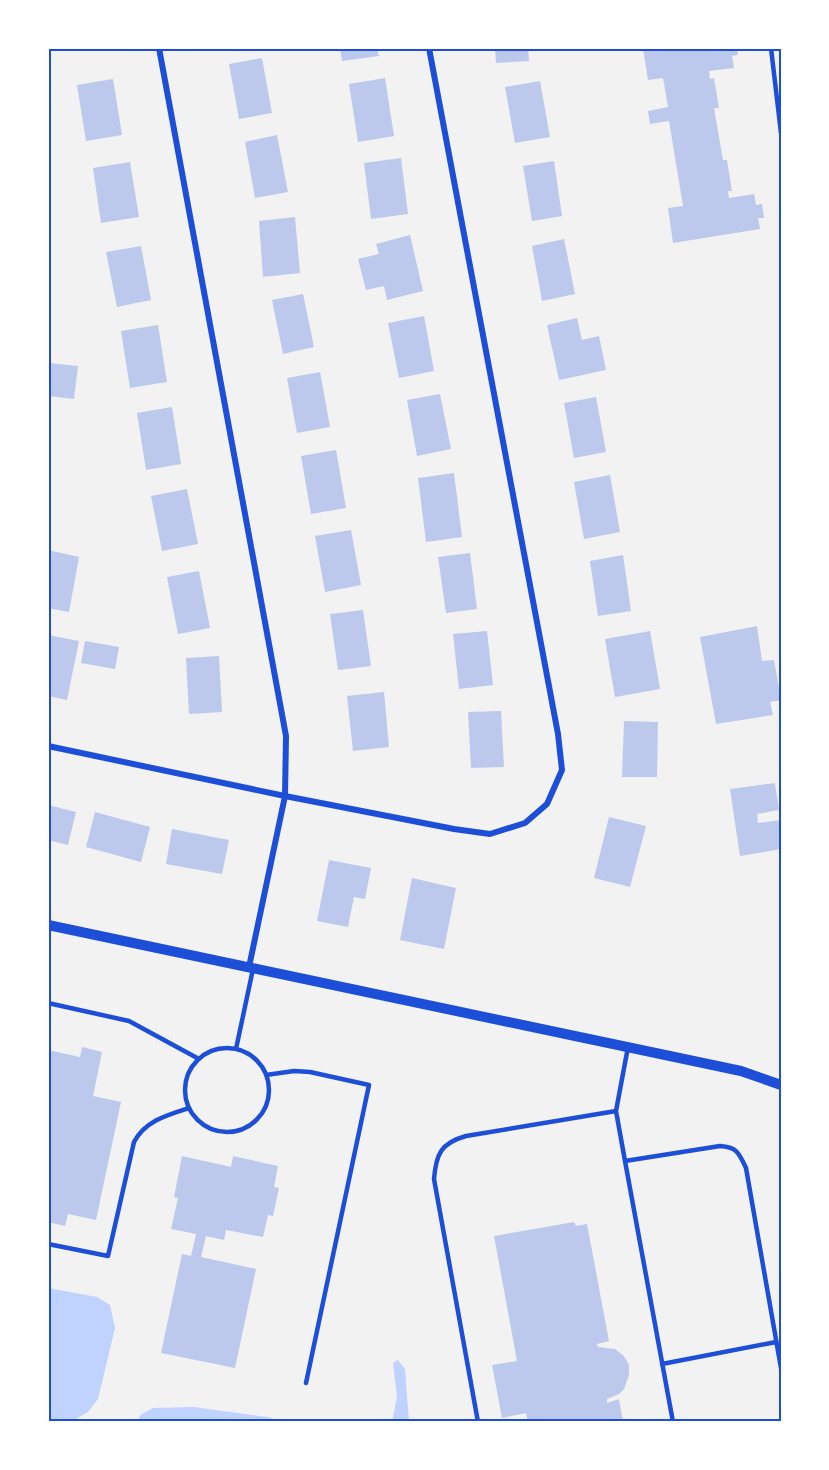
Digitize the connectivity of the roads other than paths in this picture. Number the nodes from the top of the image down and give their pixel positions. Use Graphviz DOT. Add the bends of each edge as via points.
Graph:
graph roads {
  1 [pos="159,48"];
  2 [pos="429,48"];
  3 [pos="771,48"];
  4 [pos="781,132"];
  5 [pos="48,746"];
  6 [pos="285,796"];
  7 [pos="48,925"];
  8 [pos="251,967"];
  9 [pos="48,1003"];
  10 [pos="628,1047"];
  11 [pos="236,1049"];
  12 [pos="199,1059"];
  13 [pos="266,1075"];
  14 [pos="781,1085"];
  15 [pos="189,1108"];
  16 [pos="616,1111"];
  17 [pos="625,1161"];
  18 [pos="48,1244"];
  19 [pos="776,1342"];
  20 [pos="662,1364"];
  21 [pos="781,1368"];
  22 [pos="306,1383"];
  23 [pos="478,1422"];
  24 [pos="673,1422"];
  1 -- 6 [label="street" via="286,736"];
  2 -- 6 [label="street" via="562,770 547,804 525,823 490,834"];
  3 -- 4 [label="lane"];
  5 -- 6 [label="street"];
  6 -- 8 [label="street"];
  7 -- 8 [label="street"];
  8 -- 10 [label="street"];
  8 -- 11 [label="lane"];
  9 -- 12 [label="lane" via="129,1021"];
  10 -- 14 [label="street" via="741,1071"];
  10 -- 16 [label="lane"];
  11 -- 12 [label="lane" via="217,1048"];
  11 -- 13 [label="lane" via="256,1059"];
  12 -- 15 [label="lane" via="187,1076 184,1089"];
  13 -- 15 [label="lane" via="269,1097 264,1111 243,1130 216,1131 203,1125"];
  13 -- 22 [label="lane" via="310,1072 369,1084"];
  15 -- 18 [label="lane" via="140,1131 134,1142 108,1256"];
  16 -- 17 [label="lane"];
  16 -- 23 [label="lane" via="466,1136 451,1141 435,1165 434,1179"];
  17 -- 19 [label="lane" via="720,1146 731,1147 740,1154 746,1168"];
  17 -- 20 [label="lane"];
  19 -- 20 [label="lane"];
  19 -- 21 [label="lane"];
  20 -- 24 [label="lane"];
}
